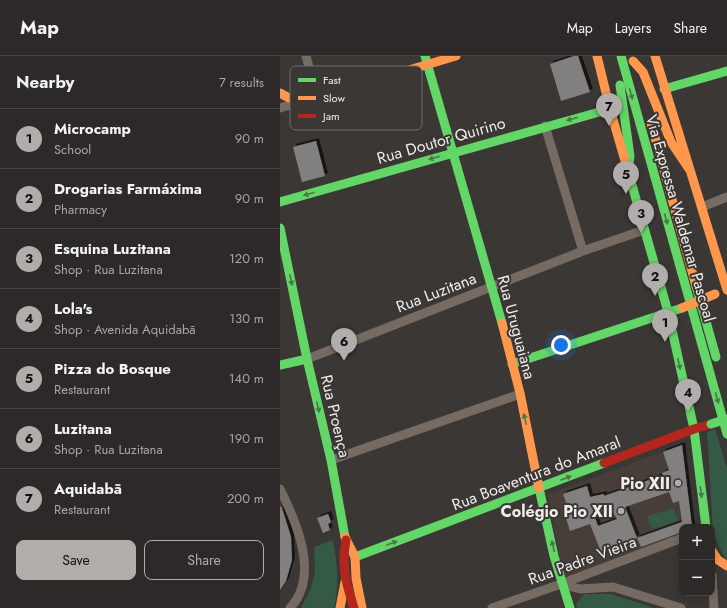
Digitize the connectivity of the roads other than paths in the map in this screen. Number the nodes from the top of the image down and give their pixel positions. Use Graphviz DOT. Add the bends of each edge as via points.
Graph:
graph roads {
  1 [pos="306,56"];
  2 [pos="456,56"];
  3 [pos="597,56"];
  4 [pos="617,56"];
  5 [pos="621,56"];
  6 [pos="655,56"];
  7 [pos="632,58"];
  8 [pos="426,60"];
  9 [pos="309,66"];
  10 [pos="408,66"];
  11 [pos="727,71"];
  12 [pos="664,89"];
  13 [pos="280,93"];
  14 [pos="290,98"];
  15 [pos="644,99"];
  16 [pos="290,105"];
  17 [pos="280,108"];
  18 [pos="610,109"];
  19 [pos="648,114"];
  20 [pos="545,126"];
  21 [pos="452,152"];
  22 [pos="689,169"];
  23 [pos="628,171"];
  24 [pos="727,197"];
  25 [pos="280,202"];
  26 [pos="702,207"];
  27 [pos="280,228"];
  28 [pos="644,230"];
  29 [pos="583,251"];
  30 [pos="492,287"];
  31 [pos="727,289"];
  32 [pos="668,312"];
  33 [pos="307,359"];
  34 [pos="512,364"];
  35 [pos="280,365"];
  36 [pos="719,366"];
  37 [pos="520,394"];
  38 [pos="727,419"];
  39 [pos="694,429"];
  40 [pos="727,434"];
  41 [pos="331,460"];
  42 [pos="539,488"];
  43 [pos="280,489"];
  44 [pos="706,524"];
  45 [pos="679,539"];
  46 [pos="346,540"];
  47 [pos="715,556"];
  48 [pos="355,557"];
  49 [pos="727,566"];
  50 [pos="356,578"];
  51 [pos="345,580"];
  52 [pos="561,584"];
  53 [pos="713,596"];
  54 [pos="353,606"];
  55 [pos="290,608"];
  56 [pos="340,608"];
  57 [pos="362,608"];
  58 [pos="492,608"];
  59 [pos="570,608"];
  60 [pos="681,608"];
  61 [pos="714,608"];
  1 -- 9 [label="street"];
  2 -- 8 [label="main road"];
  3 -- 18 [label="main road"];
  4 -- 23 [label="main road" via="630,156"];
  5 -- 40 [label="main road, Via Expressa Waldemar Pascoal, one-way"];
  6 -- 12 [label="main road"];
  7 -- 15 [label="main road, Via Expressa Waldemar Pascoal"];
  7 -- 22 [label="main road" via="643,72 671,142"];
  8 -- 10 [label="main road"];
  8 -- 21 [label="main road, Rua Uruguaiana"];
  11 -- 12 [label="main road"];
  12 -- 22 [label="main road"];
  13 -- 14 [label="main road"];
  16 -- 17 [label="street"];
  18 -- 20 [label="main road, Rua Doutor Quirino, one-way"];
  18 -- 23 [label="main road"];
  19 -- 36 [label="main road, Via Expressa Waldemar Pascoal"];
  20 -- 21 [label="main road, Rua Doutor Quirino"];
  20 -- 29 [label="street"];
  21 -- 25 [label="main road, Rua Doutor Quirino, one-way"];
  21 -- 30 [label="main road, Rua Uruguaiana"];
  22 -- 26 [label="main road"];
  23 -- 28 [label="main road"];
  24 -- 26 [label="street"];
  26 -- 31 [label="main road"];
  27 -- 33 [label="main road, Rua Proença, one-way"];
  28 -- 29 [label="street, Rua Luzitana"];
  28 -- 32 [label="main road"];
  29 -- 30 [label="street, Rua Luzitana"];
  30 -- 33 [label="street, Rua Luzitana"];
  30 -- 34 [label="main road, Rua Uruguaiana"];
  31 -- 32 [label="main road, bridge"];
  32 -- 34 [label="main road"];
  32 -- 39 [label="main road, one-way"];
  33 -- 35 [label="main road"];
  33 -- 41 [label="main road, Rua Proença, one-way"];
  34 -- 37 [label="main road, Rua Uruguaiana"];
  37 -- 41 [label="street"];
  42 -- 37 [label="main road, Rua Uruguaiana, one-way"];
  38 -- 39 [label="main road, Rua Boaventura do Amaral, bridge"];
  42 -- 39 [label="main road, Rua Boaventura do Amaral, one-way"];
  39 -- 44 [label="main road, one-way"];
  41 -- 46 [label="main road, Rua Proença"];
  48 -- 42 [label="main road, Rua Boaventura do Amaral, one-way"];
  52 -- 42 [label="main road, Rua Uruguaiana, one-way"];
  43 -- 55 [label="street" via="289,508 305,561 305,574 300,591"];
  45 -- 52 [label="street, Rua Padre Vieira"];
  46 -- 48 [label="main road, Rua Proença"];
  46 -- 51 [label="main road, Rua Proença"];
  47 -- 49 [label="main road"];
  48 -- 50 [label="main road, Rua Proença"];
  50 -- 54 [label="main road, Rua Proença"];
  50 -- 57 [label="main road, Rua Proença"];
  51 -- 54 [label="main road, Rua Proença"];
  51 -- 56 [label="main road"];
  52 -- 58 [label="street, Rua Padre Vieira"];
  52 -- 59 [label="main road, Rua Uruguaiana"];
  52 -- 60 [label="street" via="580,589 613,587"];
  53 -- 61 [label="street"];
}
